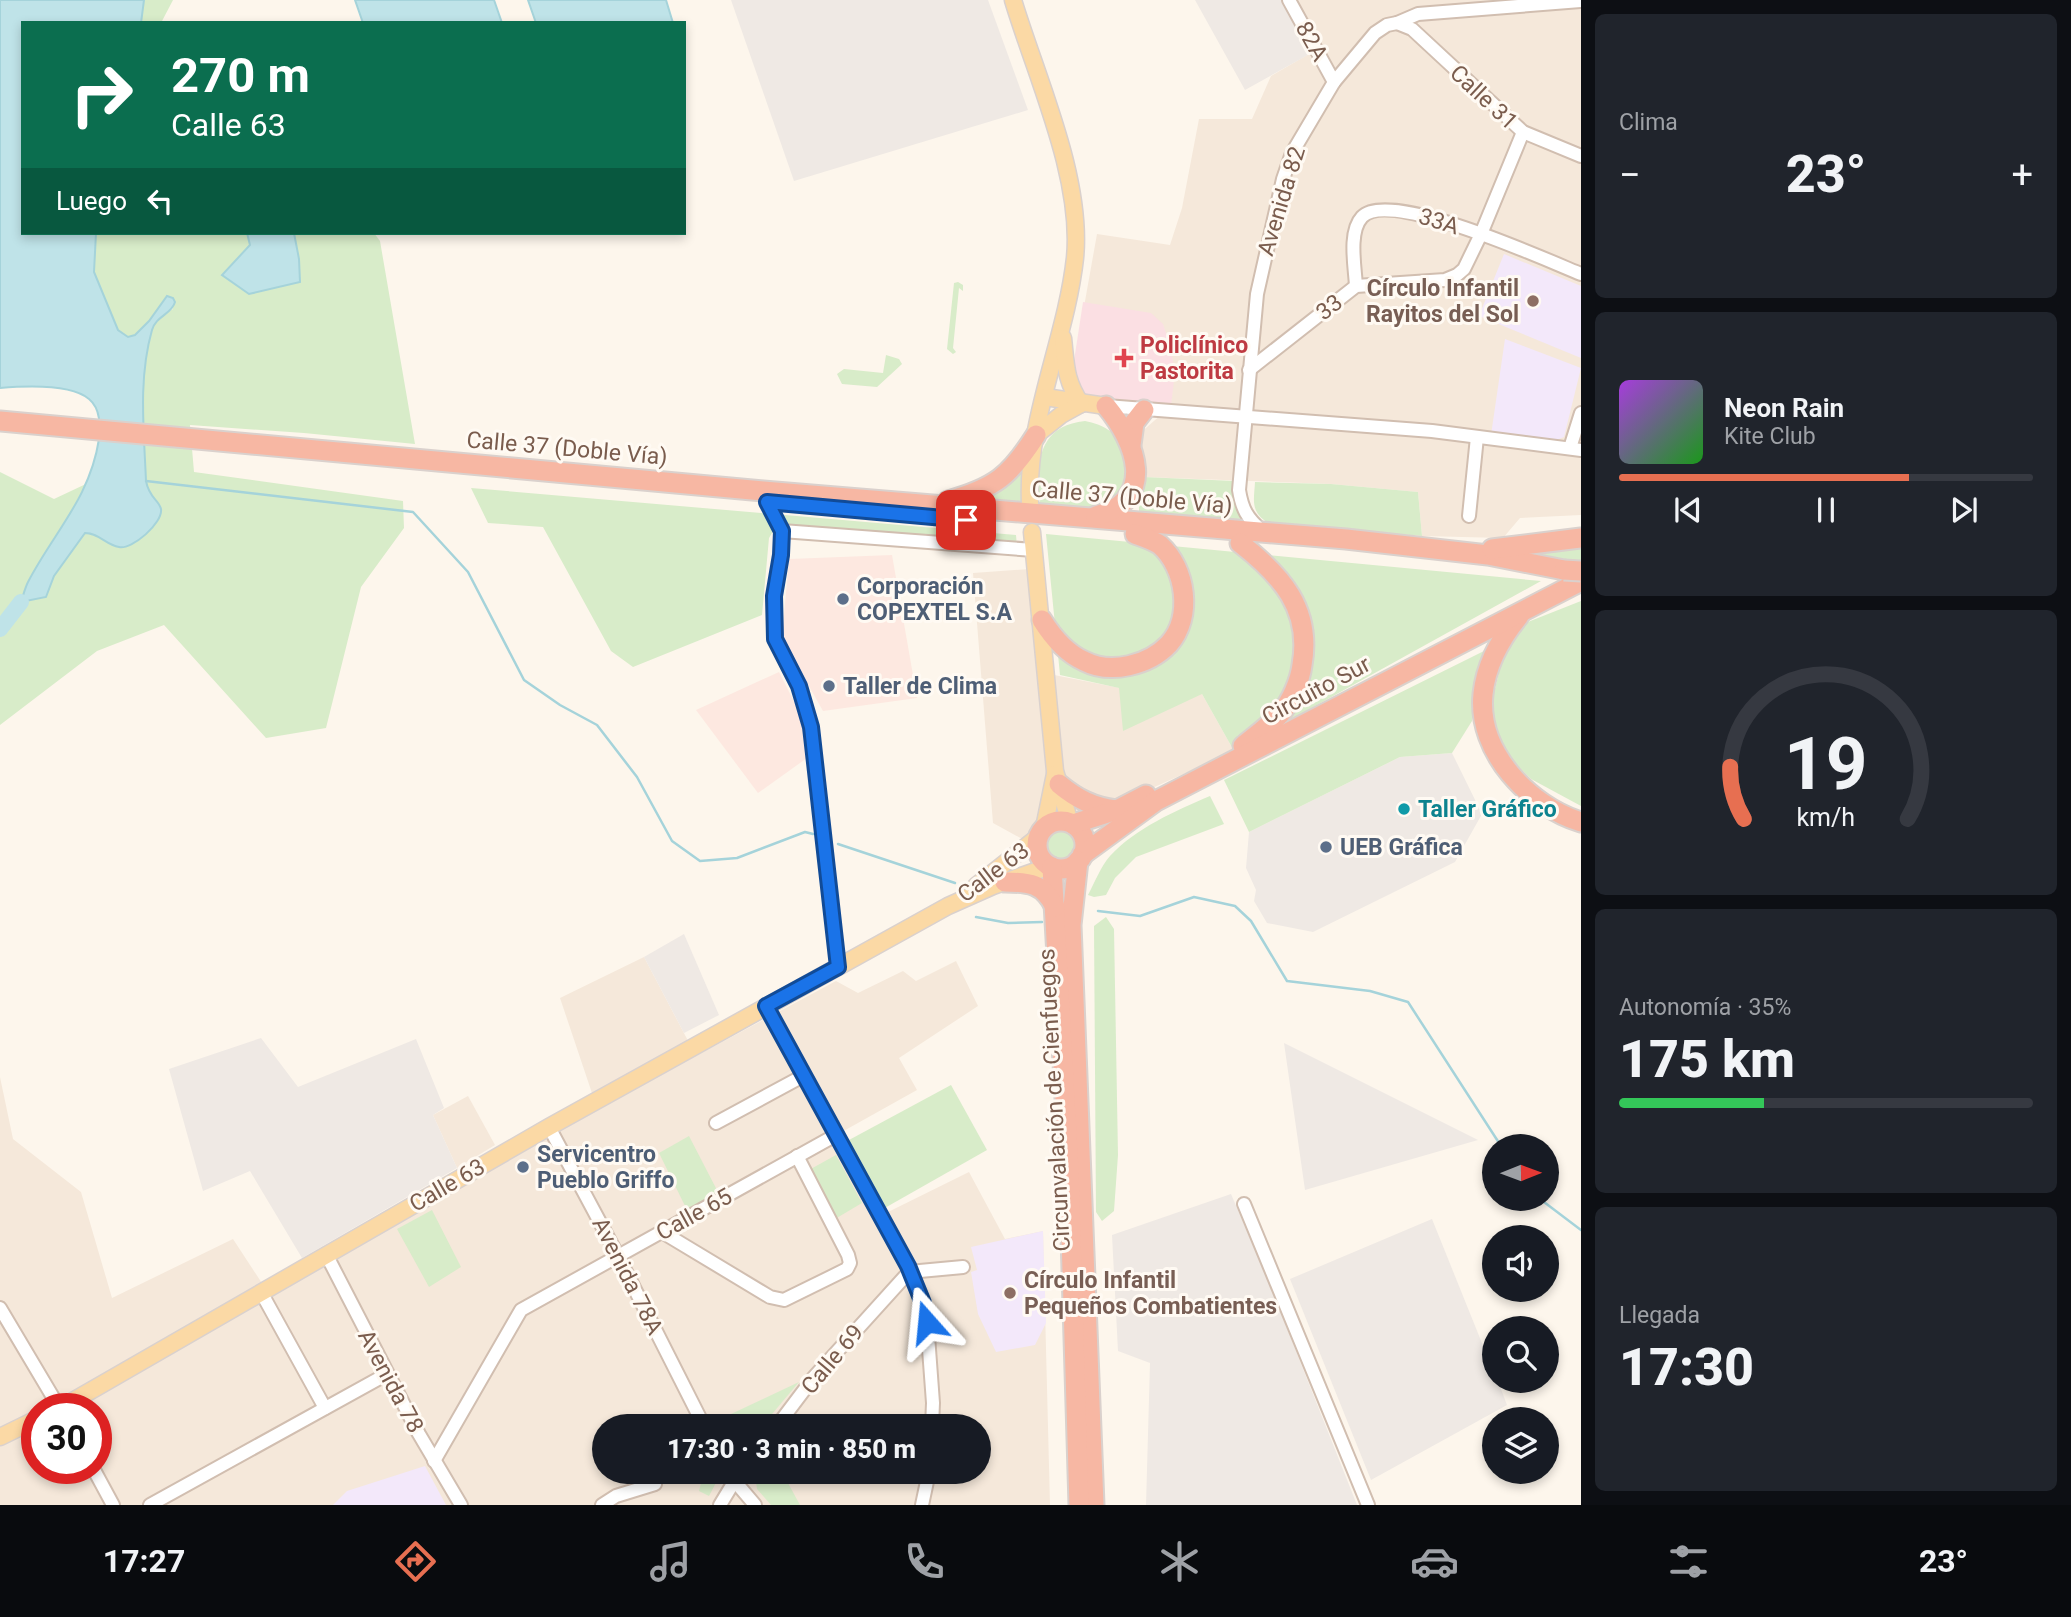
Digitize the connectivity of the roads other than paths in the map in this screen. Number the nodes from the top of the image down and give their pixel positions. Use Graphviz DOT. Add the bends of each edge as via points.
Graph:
graph roads {
  1 [pos="1013,0"];
  2 [pos="1026,0"];
  3 [pos="1289,0"];
  4 [pos="1581,1"];
  5 [pos="1397,23"];
  6 [pos="1023,33"];
  7 [pos="1334,82"];
  8 [pos="1522,132"];
  9 [pos="1581,155"];
  10 [pos="1481,234"];
  11 [pos="1581,274"];
  12 [pos="1356,286"];
  13 [pos="1062,322"];
  14 [pos="1249,370"];
  15 [pos="1045,397"];
  16 [pos="1081,404"];
  17 [pos="1106,406"];
  18 [pos="1144,410"];
  19 [pos="1581,413"];
  20 [pos="1245,416"];
  21 [pos="0,421"];
  22 [pos="56,433"];
  23 [pos="0,434"];
  24 [pos="1036,435"];
  25 [pos="1477,437"];
  26 [pos="201,445"];
  27 [pos="1131,445"];
  28 [pos="1576,449"];
  29 [pos="767,502"];
  30 [pos="1030,503"];
  31 [pos="936,504"];
  32 [pos="1469,516"];
  33 [pos="1090,517"];
  34 [pos="782,531"];
  35 [pos="1032,532"];
  36 [pos="1266,533"];
  37 [pos="1135,534"];
  38 [pos="1581,538"];
  39 [pos="1240,542"];
  40 [pos="1034,550"];
  41 [pos="1451,550"];
  42 [pos="1575,570"];
  43 [pos="1581,581"];
  44 [pos="1524,610"];
  45 [pos="1042,620"];
  46 [pos="1243,746"];
  47 [pos="1057,778"];
  48 [pos="1120,817"];
  49 [pos="1581,822"];
  50 [pos="1071,824"];
  51 [pos="1041,833"];
  52 [pos="1080,858"];
  53 [pos="1051,867"];
  54 [pos="1005,882"];
  55 [pos="1074,891"];
  56 [pos="948,906"];
  57 [pos="1055,906"];
  58 [pos="838,967"];
  59 [pos="766,1006"];
  60 [pos="803,1076"];
  61 [pos="716,1123"];
  62 [pos="549,1127"];
  63 [pos="836,1135"];
  64 [pos="797,1156"];
  65 [pos="1244,1204"];
  66 [pos="662,1232"];
  67 [pos="326,1254"];
  68 [pos="618,1256"];
  69 [pos="963,1267"];
  70 [pos="909,1272"];
  71 [pos="261,1292"];
  72 [pos="0,1308"];
  73 [pos="387,1374"];
  74 [pos="50,1393"];
  75 [pos="87,1393"];
  76 [pos="325,1408"];
  77 [pos="698,1414"];
  78 [pos="786,1414"];
  79 [pos="933,1414"];
  80 [pos="21,1427"];
  81 [pos="0,1437"];
  82 [pos="434,1461"];
  83 [pos="102,1484"];
  84 [pos="655,1484"];
  85 [pos="729,1484"];
  86 [pos="740,1484"];
  87 [pos="926,1484"];
  88 [pos="113,1505"];
  89 [pos="150,1505"];
  90 [pos="461,1505"];
  91 [pos="602,1505"];
  92 [pos="720,1505"];
  93 [pos="755,1505"];
  94 [pos="922,1505"];
  95 [pos="1079,1505"];
  96 [pos="1094,1505"];
  97 [pos="1368,1505"];
  1 -- 6 [label="main road"];
  2 -- 6 [label="main road"];
  3 -- 7 [label="street, 82A"];
  4 -- 5 [label="street, Avenida 82" via="1418,14"];
  5 -- 7 [label="street, Avenida 82" via="1375,33"];
  5 -- 8 [label="street, Calle 31" via="1412,29"];
  6 -- 13 [label="main road" via="1064,158 1074,215 1075,255"];
  7 -- 14 [label="street, Avenida 82" via="1292,153 1283,179 1258,286"];
  8 -- 9 [label="street, Calle 31"];
  8 -- 10 [label="street, 33"];
  10 -- 11 [label="street, 33A"];
  10 -- 12 [label="street, 33" via="1464,269 1446,280"];
  10 -- 12 [label="street, 33A" via="1416,213 1371,210 1361,218 1354,239"];
  12 -- 14 [label="street, 33"];
  13 -- 15 [label="main road"];
  13 -- 16 [label="main road" via="1066,373"];
  14 -- 20 [label="street, Avenida 82"];
  15 -- 16 [label="main road"];
  15 -- 24 [label="main road"];
  16 -- 17 [label="main road"];
  16 -- 24 [label="main road"];
  17 -- 18 [label="street"];
  17 -- 27 [label="highway"];
  18 -- 20 [label="street"];
  18 -- 27 [label="highway" via="1134,424"];
  19 -- 28 [label="street"];
  20 -- 25 [label="street"];
  20 -- 36 [label="street, Avenida 82" via="1239,490 1242,507 1249,520"];
  21 -- 22 [label="highway, Calle 37 (Doble Vía)"];
  22 -- 23 [label="highway, Calle 37 (Doble Vía)"];
  22 -- 26 [label="highway, Calle 37 (Doble Vía)"];
  24 -- 30 [label="main road"];
  24 -- 31 [label="highway" via="1020,461 996,484"];
  25 -- 28 [label="street"];
  25 -- 32 [label="street"];
  26 -- 29 [label="highway, Calle 37 (Doble Vía)"];
  26 -- 31 [label="highway, Calle 37 (Doble Vía)"];
  27 -- 33 [label="highway" via="1135,470 1131,493 1112,512"];
  29 -- 34 [label="street"];
  29 -- 37 [label="highway, Calle 37 (Doble Vía)"];
  31 -- 33 [label="highway, Calle 37 (Doble Vía)"];
  33 -- 36 [label="highway, Calle 37 (Doble Vía)"];
  34 -- 40 [label="street"];
  34 -- 58 [label="street" via="774,596 775,639 799,686 811,727"];
  35 -- 40 [label="main road"];
  36 -- 41 [label="highway, Calle 37 (Doble Vía)"];
  37 -- 39 [label="highway, Calle 37 (Doble Vía)"];
  37 -- 45 [label="highway" via="1159,544 1178,570 1183,608 1171,642 1142,662 1124,667 1095,665 1070,652"];
  38 -- 41 [label="highway" via="1503,549"];
  39 -- 42 [label="highway, Calle 37 (Doble Vía)"];
  39 -- 46 [label="highway" via="1292,596 1306,638 1300,679 1282,712"];
  40 -- 45 [label="main road"];
  41 -- 42 [label="highway, Calle 37 (Doble Vía)"];
  42 -- 46 [label="highway, Circuito Sur"];
  43 -- 44 [label="highway, Circuito Sur"];
  44 -- 48 [label="highway, Circuito Sur"];
  44 -- 49 [label="highway" via="1492,658 1482,694 1485,719 1502,765 1524,790"];
  45 -- 47 [label="main road"];
  46 -- 48 [label="highway, Circuito Sur"];
  47 -- 48 [label="highway" via="1081,800"];
  47 -- 50 [label="main road"];
  47 -- 51 [label="main road"];
  48 -- 50 [label="highway, Circuito Sur"];
  48 -- 52 [label="highway, Circuito Sur"];
  48 -- 55 [label="highway"];
  50 -- 51 [label="highway" via="1056,822"];
  50 -- 52 [label="highway, Circunvalación de Cienfuegos" via="1084,841"];
  51 -- 53 [label="highway, Circunvalación de Cienfuegos" via="1038,851"];
  51 -- 56 [label="main road, Calle 63"];
  52 -- 53 [label="highway" via="1066,868"];
  52 -- 55 [label="highway, Circunvalación de Cienfuegos"];
  53 -- 54 [label="main road, Calle 63"];
  53 -- 57 [label="highway, Circunvalación de Cienfuegos"];
  54 -- 56 [label="main road, Calle 63"];
  54 -- 57 [label="highway" via="1033,883 1043,888"];
  55 -- 96 [label="highway, Circunvalación de Cienfuegos"];
  56 -- 58 [label="main road, Calle 63"];
  57 -- 95 [label="highway, Circunvalación de Cienfuegos"];
  58 -- 59 [label="main road, Calle 63"];
  59 -- 60 [label="street"];
  59 -- 62 [label="main road, Calle 63"];
  60 -- 61 [label="street"];
  60 -- 63 [label="street"];
  62 -- 67 [label="main road, Calle 63"];
  62 -- 68 [label="street, Avenida 78A"];
  63 -- 64 [label="street, Calle 65"];
  63 -- 70 [label="street"];
  64 -- 66 [label="street, Calle 65"];
  64 -- 66 [label="street" via="848,1255 846,1269 784,1300 770,1297"];
  65 -- 97 [label="street"];
  66 -- 68 [label="street, Calle 65"];
  67 -- 71 [label="main road, Calle 63"];
  67 -- 73 [label="street, Avenida 78"];
  68 -- 77 [label="street, Avenida 78A"];
  68 -- 82 [label="street, Calle 65" via="521,1310"];
  69 -- 70 [label="street"];
  70 -- 78 [label="street, Calle 69"];
  70 -- 79 [label="street" via="927,1322"];
  71 -- 75 [label="main road, Calle 63"];
  71 -- 76 [label="street"];
  72 -- 74 [label="street"];
  73 -- 76 [label="street"];
  73 -- 82 [label="street, Avenida 78"];
  76 -- 89 [label="street"];
  80 -- 81 [label="main road"];
  82 -- 90 [label="street, Avenida 78"];
  83 -- 88 [label="street"];
  84 -- 91 [label="street"];
  85 -- 92 [label="street"];
  86 -- 93 [label="street"];
  87 -- 94 [label="street"];
}
